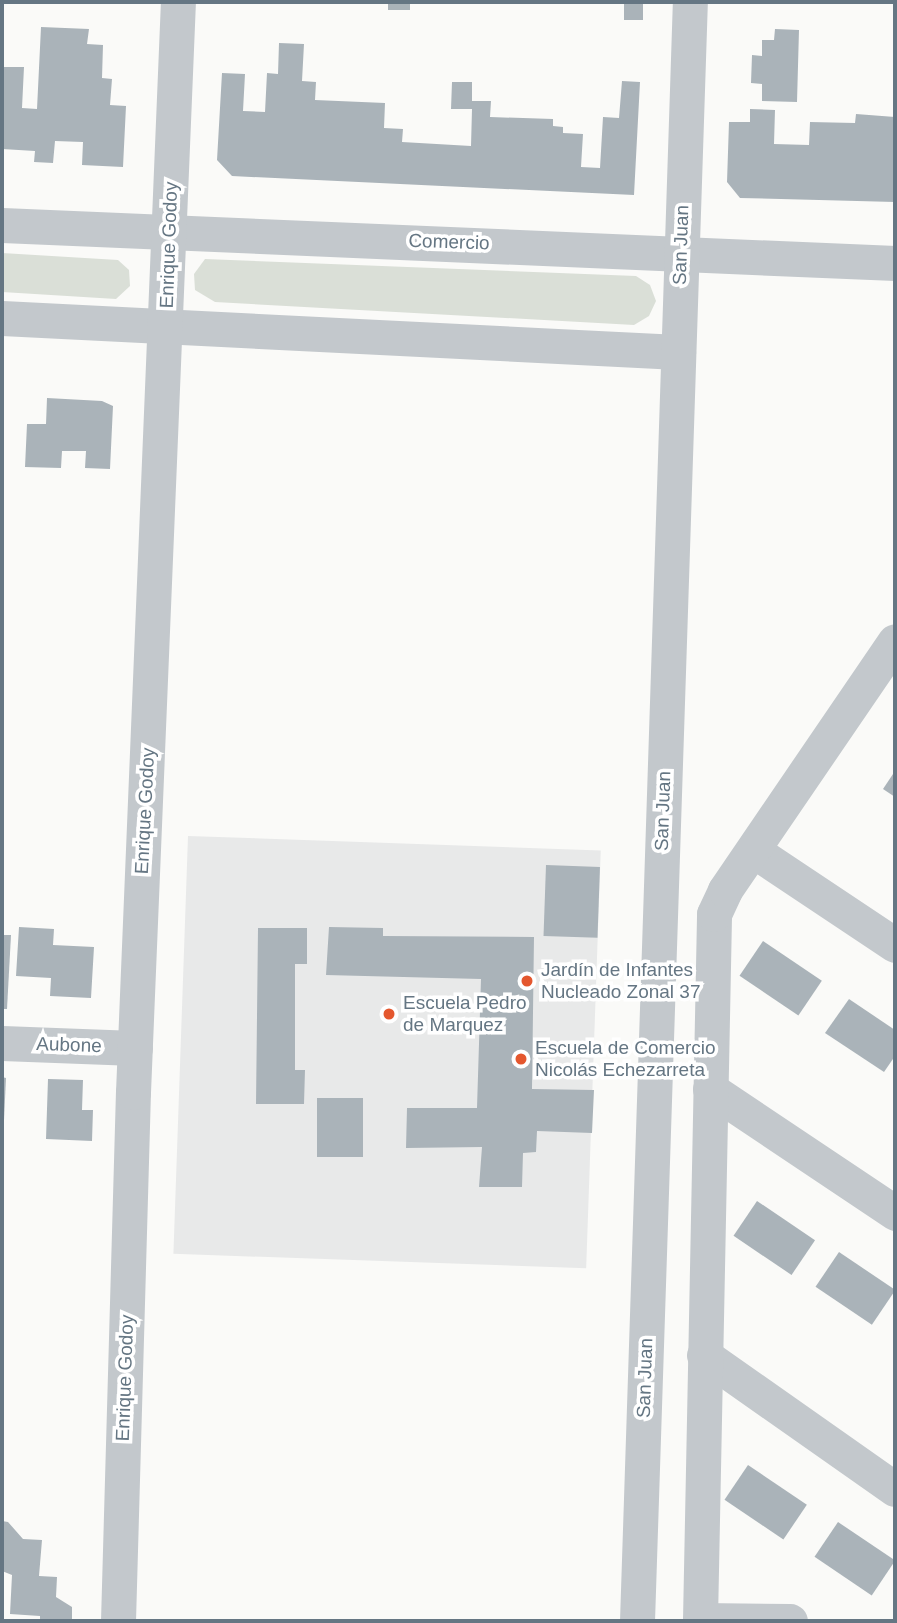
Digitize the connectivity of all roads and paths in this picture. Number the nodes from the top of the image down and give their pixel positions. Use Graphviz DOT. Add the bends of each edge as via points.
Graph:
graph roads {
  1 [pos="178,2"];
  2 [pos="690,2"];
  3 [pos="2,225"];
  4 [pos="169,232"];
  5 [pos="681,251"];
  6 [pos="895,263"];
  7 [pos="2,318"];
  8 [pos="166,327"];
  9 [pos="678,352"];
  10 [pos="890,659"];
  11 [pos="754,851"];
  12 [pos="895,944"];
  13 [pos="2,1043"];
  14 [pos="135,1048"];
  15 [pos="710,1089"];
  16 [pos="895,1213"];
  17 [pos="704,1355"];
  18 [pos="895,1489"];
  19 [pos="118,1621"];
  20 [pos="637,1621"];
  21 [pos="790,1621"];
  1 -- 4 [label="street, Enrique Godoy"];
  2 -- 5 [label="street, San Juan"];
  3 -- 4 [label="street, Comercio"];
  4 -- 5 [label="street, Comercio"];
  4 -- 8 [label="street, Enrique Godoy"];
  5 -- 6 [label="street, Comercio"];
  5 -- 9 [label="street, San Juan"];
  7 -- 8 [label="street"];
  8 -- 9 [label="street"];
  8 -- 14 [label="street, Enrique Godoy"];
  9 -- 20 [label="street, San Juan"];
  10 -- 11 [label="street"];
  11 -- 12 [label="street"];
  11 -- 15 [label="street" via="725,890 715,914"];
  13 -- 14 [label="street, Aubone"];
  14 -- 19 [label="street, Enrique Godoy"];
  15 -- 16 [label="street"];
  15 -- 17 [label="street"];
  17 -- 18 [label="street"];
  17 -- 21 [label="street" via="700,1620"];
}
